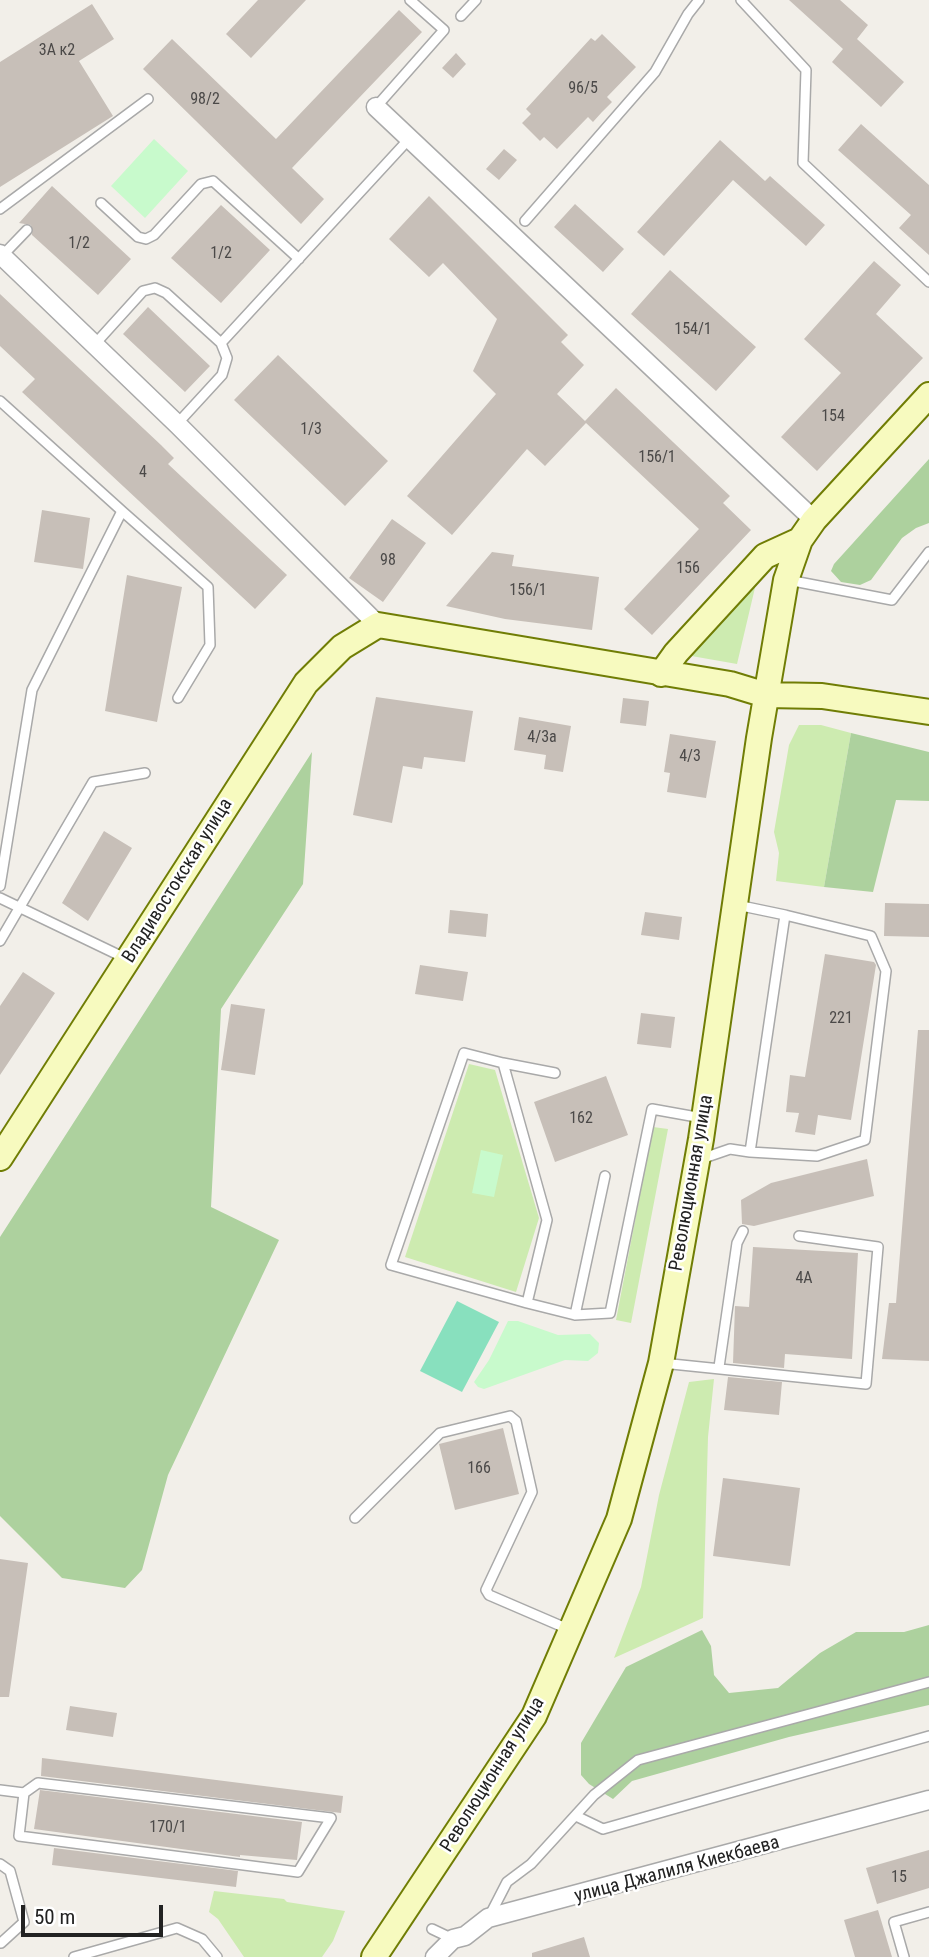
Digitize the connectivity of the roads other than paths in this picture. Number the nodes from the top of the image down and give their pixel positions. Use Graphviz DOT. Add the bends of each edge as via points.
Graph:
graph roads {
  1 [pos="410,0"];
  2 [pos="476,0"];
  3 [pos="699,0"];
  4 [pos="741,0"];
  5 [pos="461,16"];
  6 [pos="148,99"];
  7 [pos="376,107"];
  8 [pos="409,139"];
  9 [pos="101,203"];
  10 [pos="0,209"];
  11 [pos="525,221"];
  12 [pos="27,230"];
  13 [pos="1,255"];
  14 [pos="299,259"];
  15 [pos="929,282"];
  16 [pos="221,343"];
  17 [pos="94,344"];
  18 [pos="929,394"];
  19 [pos="0,401"];
  20 [pos="177,424"];
  21 [pos="122,510"];
  22 [pos="814,520"];
  23 [pos="800,540"];
  24 [pos="929,552"];
  25 [pos="786,580"];
  26 [pos="378,625"];
  27 [pos="661,674"];
  28 [pos="765,695"];
  29 [pos="178,698"];
  30 [pos="929,712"];
  31 [pos="145,773"];
  32 [pos="0,886"];
  33 [pos="0,898"];
  34 [pos="733,905"];
  35 [pos="20,908"];
  36 [pos="785,915"];
  37 [pos="0,941"];
  38 [pos="128,960"];
  39 [pos="503,1063"];
  40 [pos="555,1073"];
  41 [pos="704,1118"];
  42 [pos="750,1152"];
  43 [pos="0,1158"];
  44 [pos="696,1161"];
  45 [pos="605,1176"];
  46 [pos="743,1231"];
  47 [pos="799,1236"];
  48 [pos="527,1303"];
  49 [pos="575,1315"];
  50 [pos="661,1363"];
  51 [pos="719,1367"];
  52 [pos="355,1518"];
  53 [pos="573,1631"];
  54 [pos="929,1682"];
  55 [pos="929,1736"];
  56 [pos="0,1790"];
  57 [pos="24,1793"];
  58 [pos="929,1800"];
  59 [pos="576,1816"];
  60 [pos="0,1864"];
  61 [pos="929,1912"];
  62 [pos="488,1918"];
  63 [pos="432,1929"];
  64 [pos="453,1939"];
  65 [pos="1,1943"];
  66 [pos="74,1957"];
  67 [pos="216,1957"];
  68 [pos="374,1957"];
  69 [pos="435,1957"];
  70 [pos="904,1957"];
  1 -- 7 [label="lane" via="443,30"];
  2 -- 5 [label="lane"];
  3 -- 11 [label="lane" via="655,72"];
  4 -- 15 [label="lane" via="806,70 803,163"];
  6 -- 10 [label="lane"];
  7 -- 8 [label="street"];
  8 -- 14 [label="lane"];
  8 -- 22 [label="street"];
  9 -- 14 [label="lane" via="146,239 201,184 213,181"];
  12 -- 13 [label="lane"];
  13 -- 17 [label="street"];
  14 -- 16 [label="lane"];
  16 -- 17 [label="lane" via="166,292 155,288 143,291"];
  16 -- 20 [label="lane" via="227,358 222,375"];
  17 -- 20 [label="street"];
  18 -- 22 [label="main road, Революционная улица"];
  19 -- 21 [label="lane"];
  20 -- 26 [label="street"];
  21 -- 29 [label="lane" via="208,587 210,645"];
  21 -- 32 [label="lane" via="32,690"];
  22 -- 23 [label="main road, Революционная улица"];
  23 -- 25 [label="main road, Революционная улица"];
  23 -- 27 [label="main road" via="765,556"];
  24 -- 25 [label="lane" via="892,600"];
  25 -- 28 [label="main road, Революционная улица"];
  26 -- 27 [label="main road"];
  26 -- 38 [label="main road, Владивостокская улица" via="342,647 306,683"];
  27 -- 28 [label="main road" via="730,684"];
  28 -- 30 [label="main road" via="822,696"];
  28 -- 34 [label="main road, Революционная улица"];
  31 -- 35 [label="lane" via="93,782"];
  33 -- 35 [label="lane"];
  34 -- 36 [label="lane"];
  34 -- 41 [label="main road, Революционная улица"];
  35 -- 37 [label="lane"];
  35 -- 38 [label="lane"];
  36 -- 42 [label="lane"];
  36 -- 42 [label="lane" via="871,936 886,971 865,1140 817,1156"];
  38 -- 43 [label="main road, Владивостокская улица"];
  39 -- 40 [label="lane"];
  39 -- 48 [label="lane" via="547,1220"];
  39 -- 48 [label="lane" via="464,1053 391,1265"];
  41 -- 44 [label="main road, Революционная улица"];
  41 -- 49 [label="lane" via="652,1109 610,1313"];
  42 -- 44 [label="lane" via="721,1151"];
  44 -- 50 [label="main road, Революционная улица"];
  45 -- 49 [label="lane"];
  46 -- 51 [label="lane" via="737,1243"];
  47 -- 51 [label="lane" via="878,1247 866,1384"];
  48 -- 49 [label="lane"];
  50 -- 51 [label="lane"];
  50 -- 53 [label="main road, Революционная улица" via="619,1519"];
  52 -- 53 [label="lane" via="440,1433 510,1416 516,1421 532,1492 486,1590"];
  53 -- 68 [label="main road, Революционная улица" via="534,1716"];
  54 -- 59 [label="lane" via="638,1760 594,1795"];
  55 -- 59 [label="lane" via="603,1829"];
  56 -- 57 [label="lane"];
  57 -- 57 [label="lane" via="38,1783 331,1818 298,1872 19,1836"];
  58 -- 62 [label="street, улица Джалиля Киекбаева"];
  59 -- 62 [label="lane" via="531,1864 507,1882"];
  60 -- 65 [label="lane" via="10,1871 24,1922"];
  61 -- 70 [label="lane" via="894,1922"];
  62 -- 64 [label="street, улица Джалиля Киекбаева" via="466,1936"];
  63 -- 64 [label="lane"];
  64 -- 69 [label="street, улица Джалиля Киекбаева"];
  66 -- 67 [label="lane" via="177,1928 202,1939"];
}
